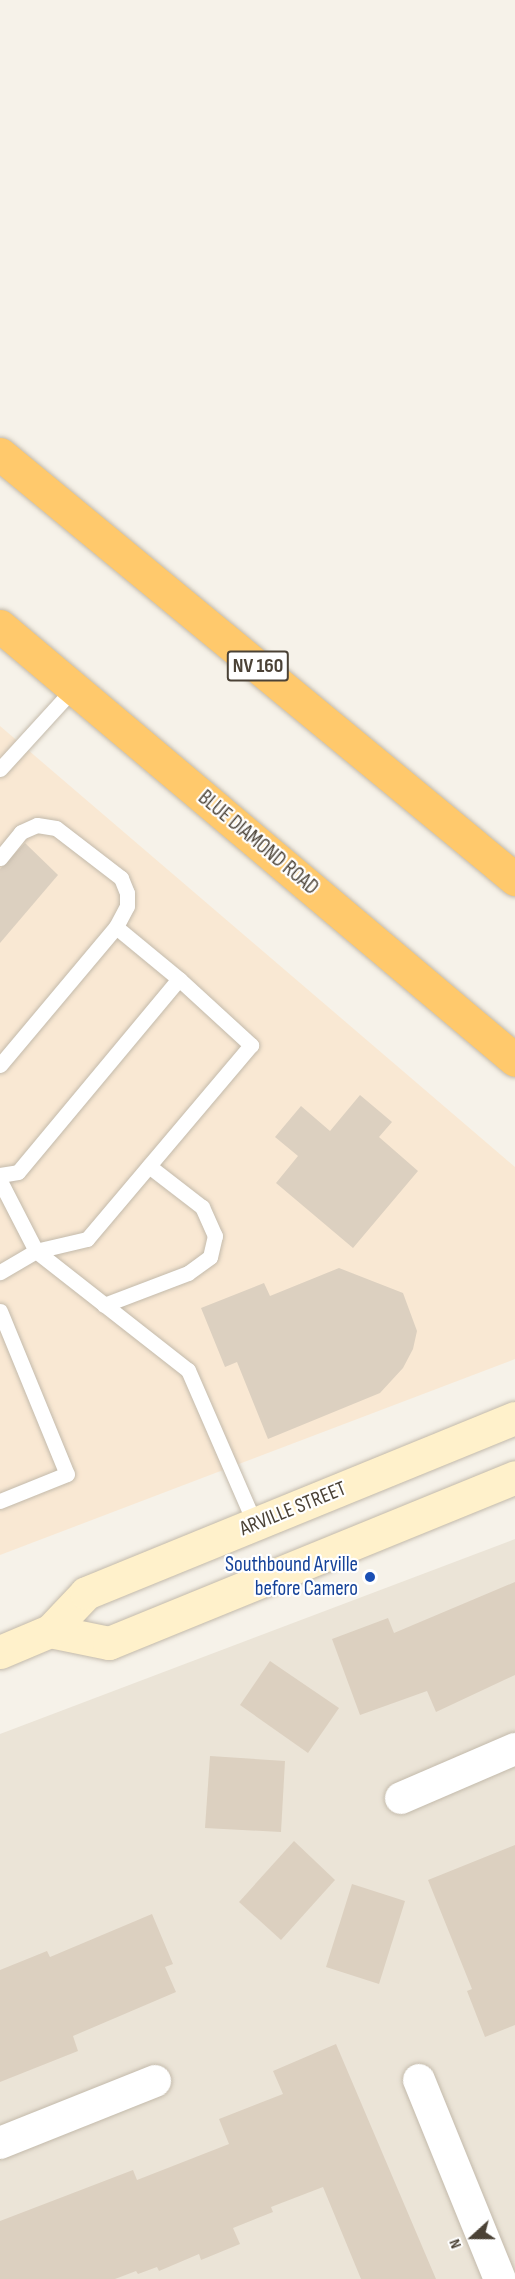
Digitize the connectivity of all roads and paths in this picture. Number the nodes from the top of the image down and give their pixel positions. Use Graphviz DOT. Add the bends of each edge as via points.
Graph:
graph roads {
  1 [pos="0,454"];
  2 [pos="0,626"];
  3 [pos="74,688"];
  4 [pos="0,769"];
  5 [pos="0,858"];
  6 [pos="515,879"];
  7 [pos="117,927"];
  8 [pos="179,979"];
  9 [pos="506,1052"];
  10 [pos="1,1060"];
  11 [pos="515,1076"];
  12 [pos="149,1166"];
  13 [pos="0,1175"];
  14 [pos="0,1181"];
  15 [pos="36,1251"];
  16 [pos="0,1272"];
  17 [pos="104,1305"];
  18 [pos="0,1311"];
  19 [pos="515,1418"];
  20 [pos="515,1477"];
  21 [pos="0,1501"];
  22 [pos="255,1524"];
  23 [pos="50,1631"];
  24 [pos="0,1652"];
  25 [pos="515,1749"];
  26 [pos="401,1798"];
  27 [pos="419,2080"];
  28 [pos="155,2081"];
  29 [pos="0,2144"];
  30 [pos="500,2279"];
  1 -- 6 [label="highway, NV 160"];
  2 -- 3 [label="highway, BLUE DIAMOND ROAD"];
  3 -- 4 [label="lane"];
  3 -- 9 [label="highway, BLUE DIAMOND ROAD"];
  5 -- 7 [label="lane" via="21,832 37,825 56,828 121,878 127,893 126,906"];
  7 -- 8 [label="lane"];
  7 -- 10 [label="lane"];
  8 -- 12 [label="lane" via="251,1045"];
  8 -- 13 [label="lane" via="18,1172"];
  9 -- 11 [label="highway, BLUE DIAMOND ROAD"];
  12 -- 15 [label="lane" via="87,1239"];
  12 -- 17 [label="lane" via="202,1207 215,1236 210,1257 188,1273"];
  14 -- 15 [label="lane"];
  15 -- 16 [label="lane"];
  15 -- 17 [label="lane"];
  17 -- 22 [label="lane" via="188,1370"];
  18 -- 21 [label="lane" via="67,1474"];
  19 -- 22 [label="street, ARVILLE STREET"];
  20 -- 23 [label="street" via="109,1643"];
  22 -- 23 [label="street, ARVILLE STREET" via="86,1593"];
  23 -- 24 [label="street, ARVILLE STREET"];
  25 -- 26 [label="street"];
  27 -- 30 [label="street"];
  28 -- 29 [label="street"];
}
